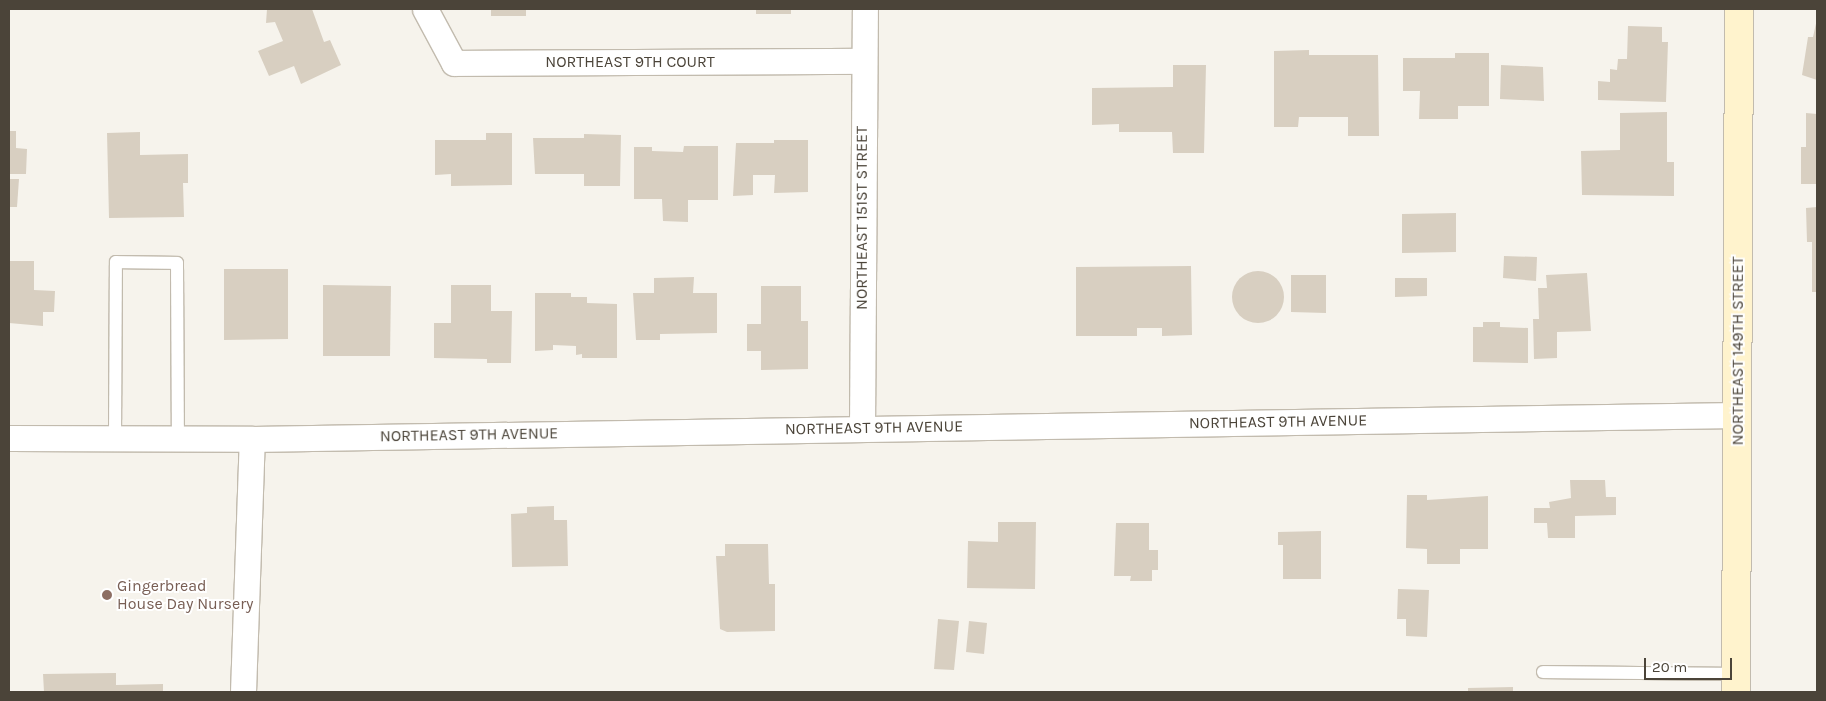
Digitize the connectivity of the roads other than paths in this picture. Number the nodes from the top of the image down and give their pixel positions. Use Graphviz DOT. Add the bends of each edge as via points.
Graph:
graph roads {
  1 [pos="865,9"];
  2 [pos="1739,9"];
  3 [pos="425,11"];
  4 [pos="863,61"];
  5 [pos="1738,416"];
  6 [pos="862,428"];
  7 [pos="9,438"];
  8 [pos="115,438"];
  9 [pos="178,439"];
  10 [pos="252,439"];
  11 [pos="1543,672"];
  12 [pos="1736,683"];
  13 [pos="243,692"];
  1 -- 4 [label="street, NORTHEAST 151ST STREET"];
  2 -- 5 [label="street, NORTHEAST 149TH STREET"];
  3 -- 4 [label="street, NORTHEAST 9TH COURT" via="454,63"];
  4 -- 6 [label="street, NORTHEAST 151ST STREET"];
  5 -- 6 [label="street, NORTHEAST 9TH AVENUE"];
  5 -- 12 [label="street, NORTHEAST 149TH STREET"];
  6 -- 10 [label="street, NORTHEAST 9TH AVENUE"];
  7 -- 8 [label="street, NORTHEAST 9TH AVENUE"];
  8 -- 9 [label="street, NORTHEAST 9TH AVENUE"];
  8 -- 9 [label="lane" via="116,262 177,263"];
  9 -- 10 [label="street, NORTHEAST 9TH AVENUE"];
  10 -- 13 [label="street"];
  11 -- 12 [label="lane"];
}
